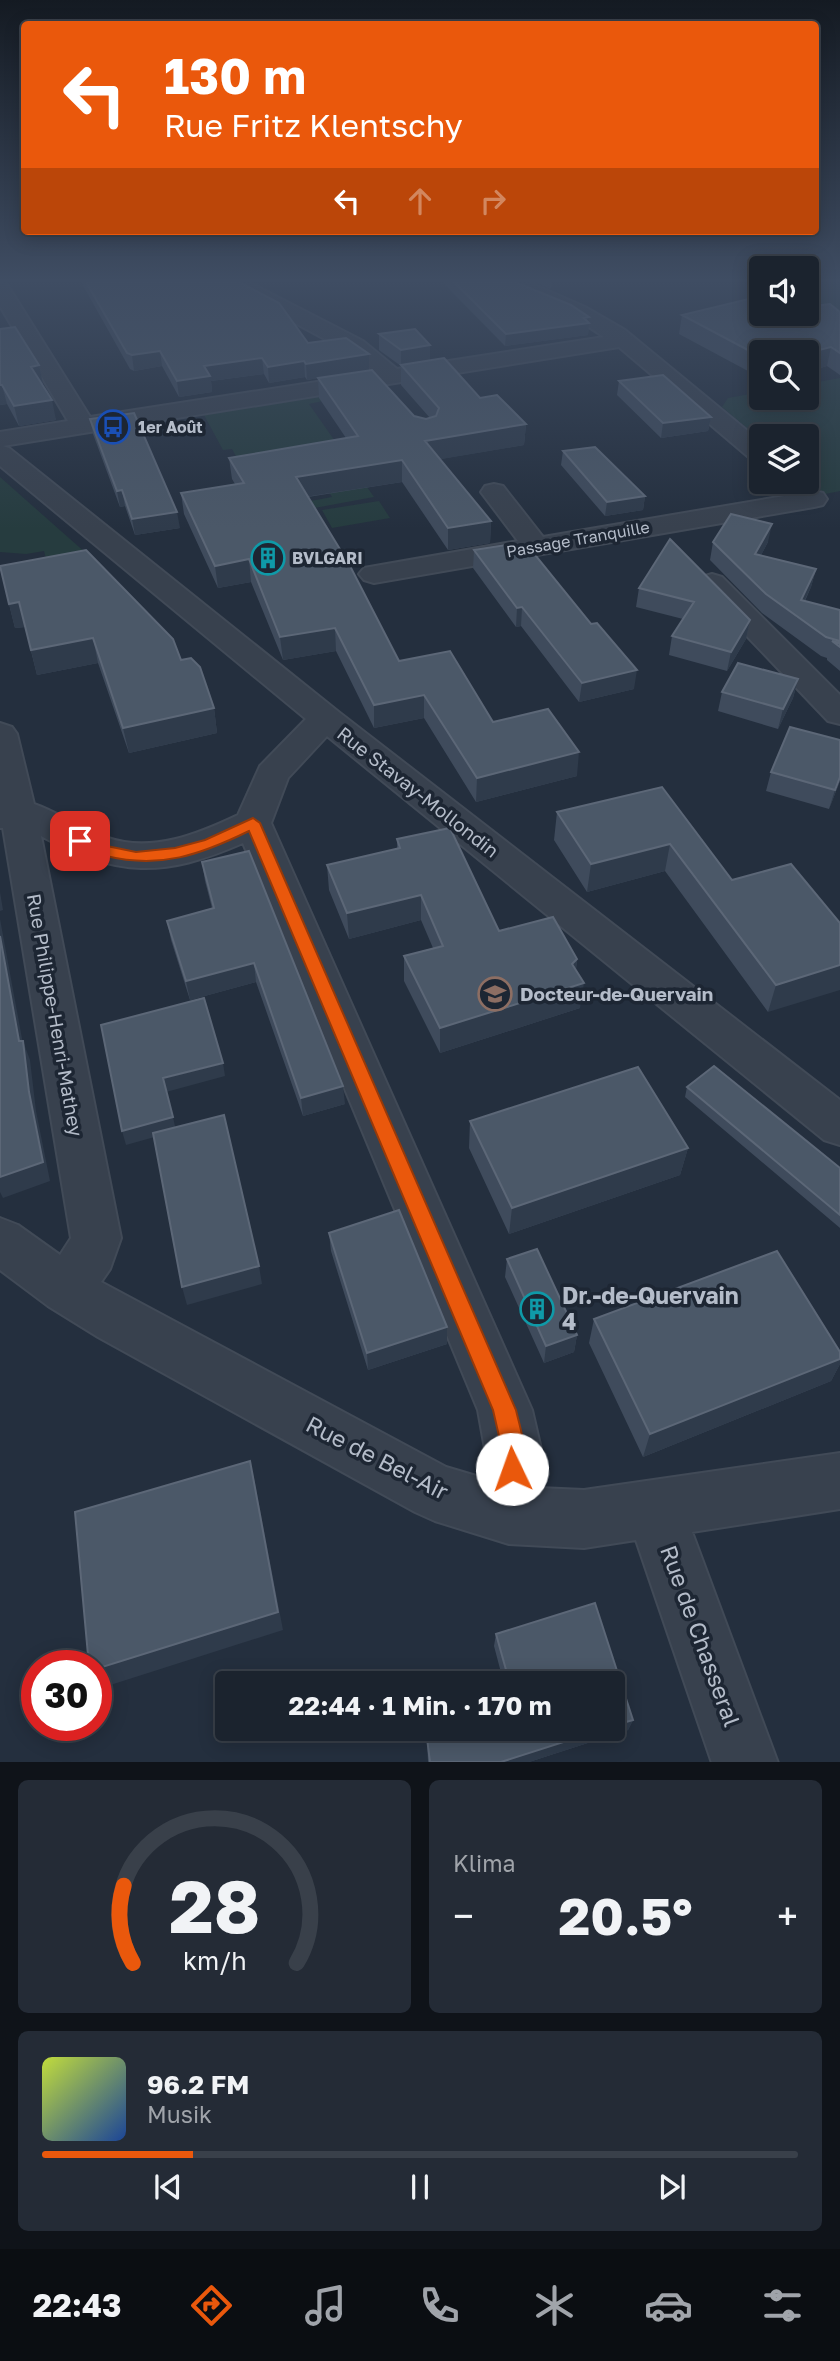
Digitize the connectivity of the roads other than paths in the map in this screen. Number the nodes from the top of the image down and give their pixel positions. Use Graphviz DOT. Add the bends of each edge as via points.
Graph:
graph roads {
  1 [pos="46,364"];
  2 [pos="372,364"];
  3 [pos="499,364"];
  4 [pos="653,364"];
  5 [pos="391,385"];
  6 [pos="83,426"];
  7 [pos="0,439"];
  8 [pos="749,445"];
  9 [pos="0,453"];
  10 [pos="494,492"];
  11 [pos="827,502"];
  12 [pos="536,546"];
  13 [pos="677,546"];
  14 [pos="374,574"];
  15 [pos="840,714"];
  16 [pos="328,720"];
  17 [pos="0,734"];
  18 [pos="9,813"];
  19 [pos="253,823"];
  20 [pos="840,1126"];
  21 [pos="0,1241"];
  22 [pos="66,1289"];
  23 [pos="840,1481"];
  24 [pos="656,1509"];
  25 [pos="509,1515"];
  26 [pos="745,1762"];
  1 -- 6 [label="street"];
  2 -- 5 [label="street"];
  3 -- 5 [label="street"];
  4 -- 8 [label="street"];
  5 -- 6 [label="street"];
  6 -- 7 [label="street"];
  9 -- 16 [label="street, Rue Stavay-Mollondin"];
  10 -- 12 [label="street"];
  11 -- 13 [label="street, Passage Tranquille"];
  12 -- 13 [label="street, Passage Tranquille"];
  12 -- 14 [label="street, Passage Tranquille"];
  13 -- 15 [label="street"];
  16 -- 19 [label="street" via="311,731 272,774"];
  16 -- 20 [label="street, Rue Stavay-Mollondin"];
  17 -- 18 [label="street, Rue Philippe-Henri-Mathey"];
  18 -- 19 [label="street" via="98,849 136,858 210,844"];
  18 -- 22 [label="street, Rue Philippe-Henri-Mathey" via="96,1238 92,1253"];
  19 -- 25 [label="street" via="505,1410 513,1449"];
  21 -- 22 [label="street, Rue de Bel-Air"];
  22 -- 25 [label="street, Rue de Bel-Air" via="435,1492"];
  23 -- 24 [label="street, Rue de Bel-Air"];
  24 -- 25 [label="street, Rue de Bel-Air" via="584,1519"];
  24 -- 26 [label="street, Rue de Chasseral"];
}
